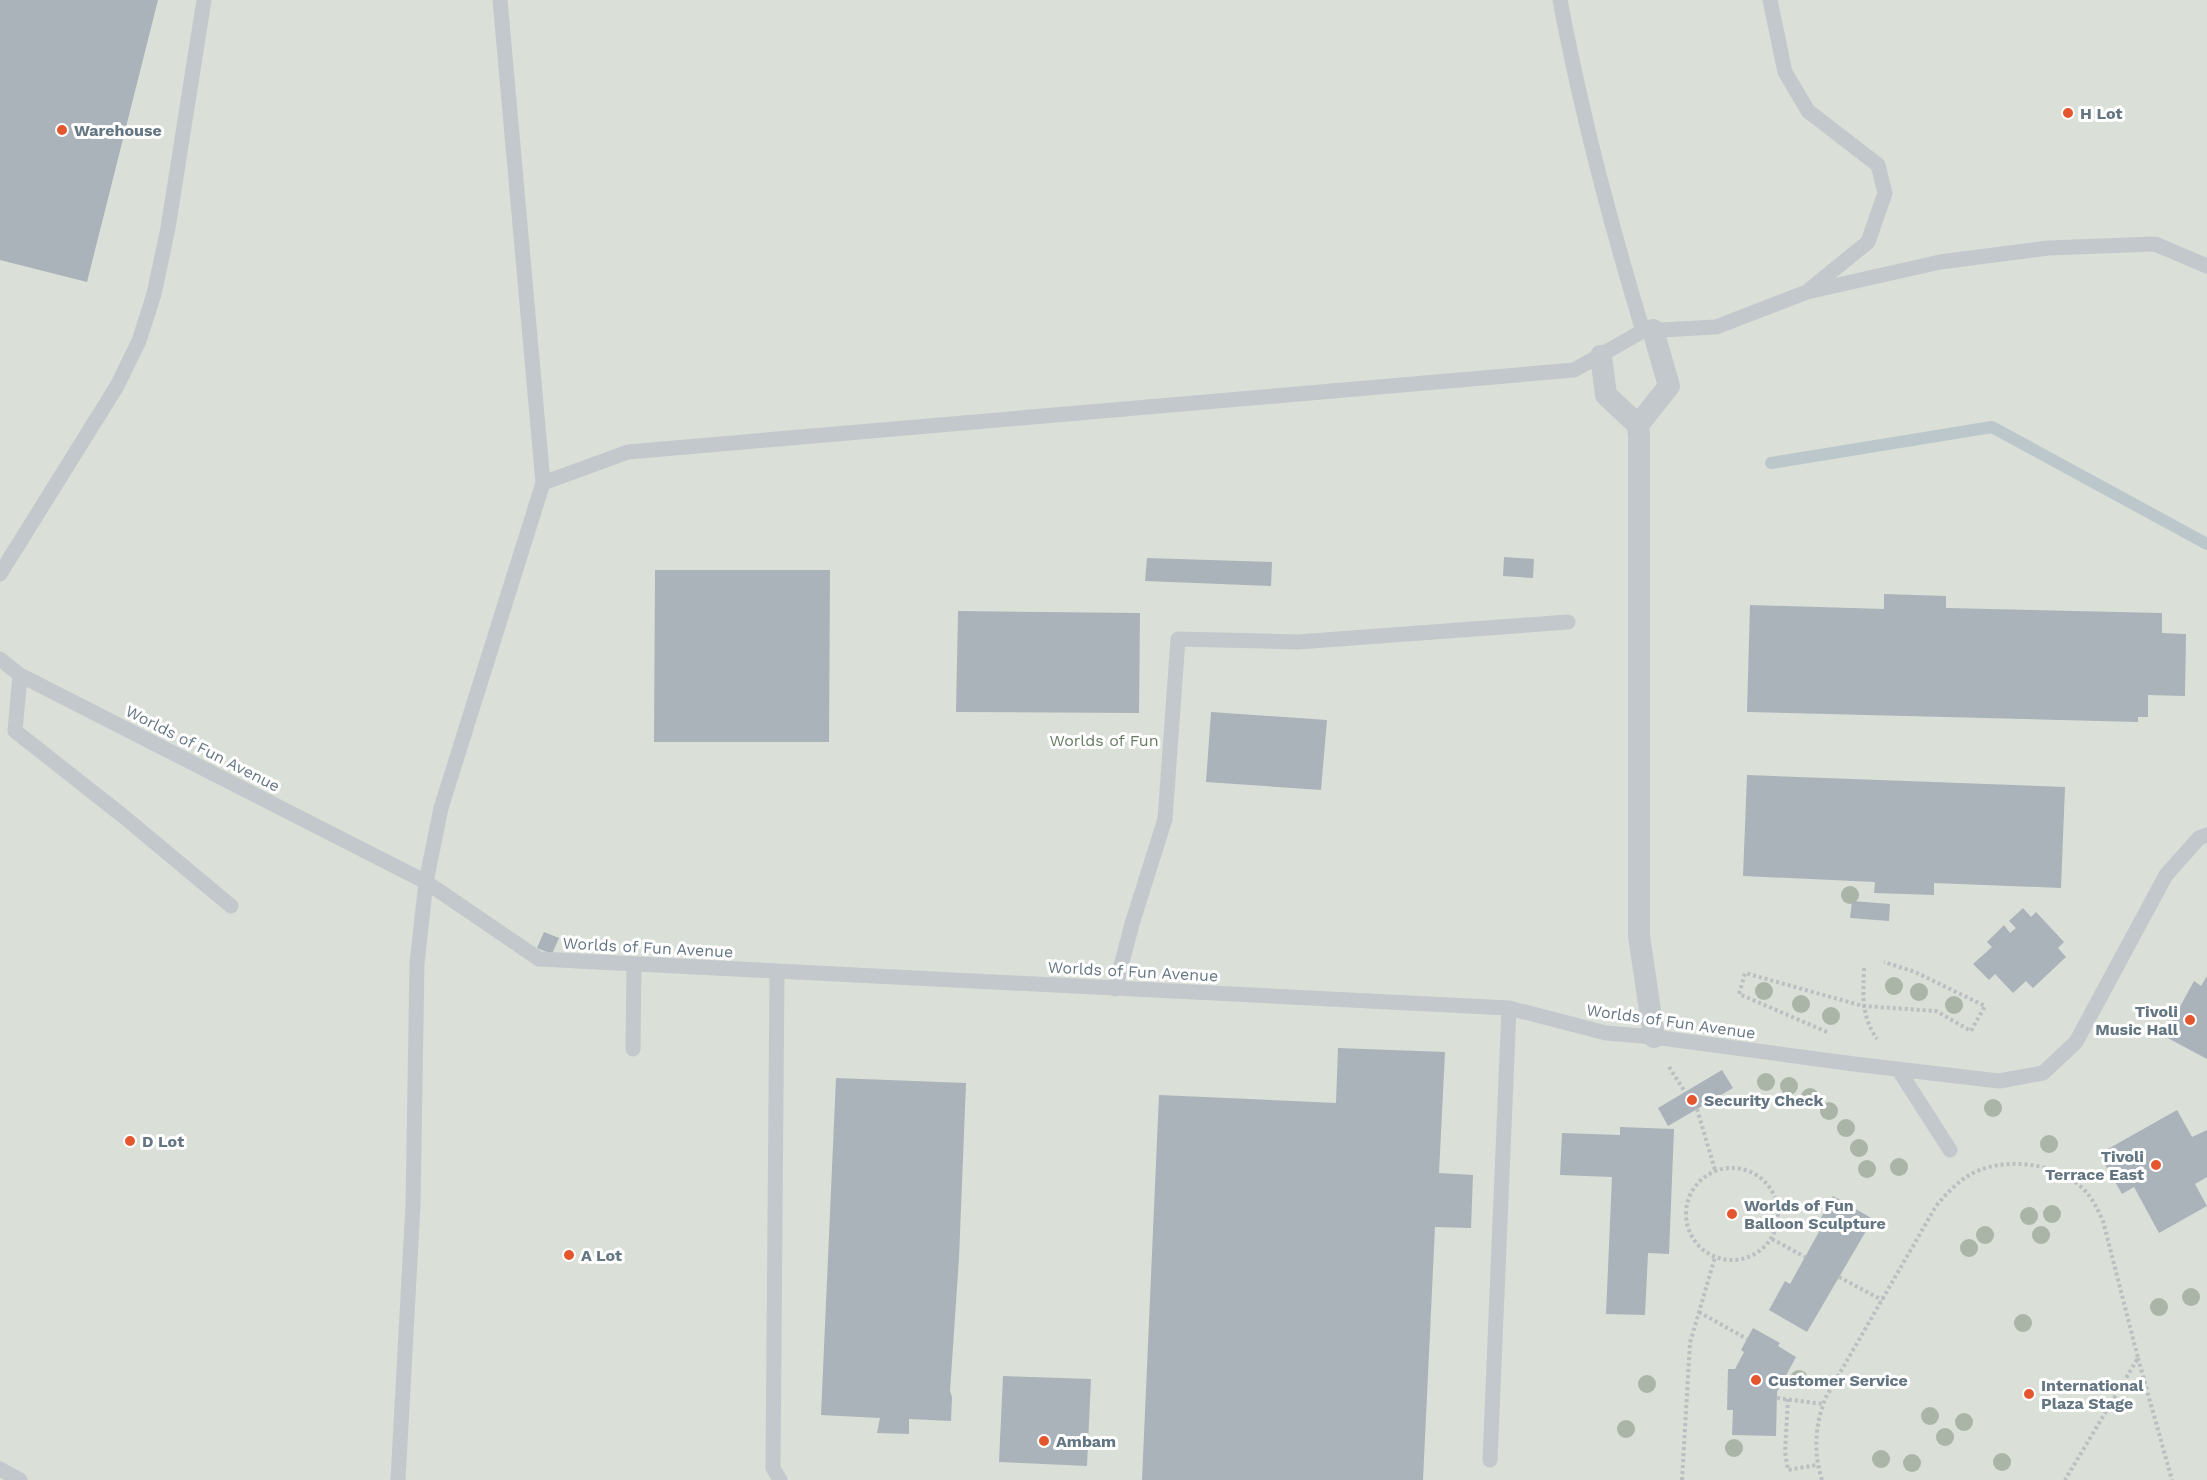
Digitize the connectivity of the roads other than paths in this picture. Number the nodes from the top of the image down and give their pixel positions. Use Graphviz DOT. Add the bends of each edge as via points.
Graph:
graph roads {
  1 [pos="204,0"];
  2 [pos="500,0"];
  3 [pos="1560,0"];
  4 [pos="1770,0"];
  5 [pos="2207,266"];
  6 [pos="1807,292"];
  7 [pos="1648,331"];
  8 [pos="1601,356"];
  9 [pos="1638,425"];
  10 [pos="543,483"];
  11 [pos="0,574"];
  12 [pos="1568,622"];
  13 [pos="0,659"];
  14 [pos="20,675"];
  15 [pos="2207,834"];
  16 [pos="426,882"];
  17 [pos="231,906"];
  18 [pos="634,965"];
  19 [pos="777,972"];
  20 [pos="1115,988"];
  21 [pos="1509,1008"];
  22 [pos="1654,1037"];
  23 [pos="633,1049"];
  24 [pos="1898,1070"];
  25 [pos="1950,1150"];
  26 [pos="1490,1460"];
  27 [pos="0,1469"];
  28 [pos="20,1480"];
  29 [pos="398,1480"];
  30 [pos="780,1480"];
  1 -- 11 [label="lane" via="168,228 139,341 117,386"];
  2 -- 10 [label="lane"];
  3 -- 7 [label="lane" via="1572,64 1622,262"];
  4 -- 6 [label="lane" via="1785,72 1808,111 1878,165 1885,193 1868,242"];
  5 -- 6 [label="lane" via="2155,244 2048,248 1940,261"];
  6 -- 7 [label="lane" via="1716,327"];
  7 -- 8 [label="lane"];
  7 -- 9 [label="street" via="1669,386"];
  8 -- 9 [label="street" via="1606,395"];
  8 -- 10 [label="lane" via="1574,370 628,452"];
  9 -- 22 [label="street" via="1639,936"];
  10 -- 16 [label="lane" via="441,808"];
  12 -- 20 [label="lane" via="1298,642 1178,639 1165,819"];
  13 -- 14 [label="lane, Worlds of Fun Avenue"];
  14 -- 16 [label="lane, Worlds of Fun Avenue"];
  14 -- 17 [label="lane" via="15,731"];
  15 -- 24 [label="lane, Worlds of Fun Avenue" via="2166,875 2076,1042 2043,1073 1999,1082"];
  16 -- 18 [label="lane, Worlds of Fun Avenue" via="539,959"];
  16 -- 29 [label="lane" via="417,963 413,1205"];
  18 -- 19 [label="lane, Worlds of Fun Avenue"];
  18 -- 23 [label="lane"];
  19 -- 20 [label="lane, Worlds of Fun Avenue"];
  19 -- 30 [label="lane" via="773,1468"];
  20 -- 21 [label="lane, Worlds of Fun Avenue"];
  21 -- 22 [label="lane, Worlds of Fun Avenue" via="1606,1033"];
  21 -- 26 [label="lane"];
  22 -- 24 [label="lane, Worlds of Fun Avenue"];
  24 -- 25 [label="lane"];
  27 -- 28 [label="lane"];
}
